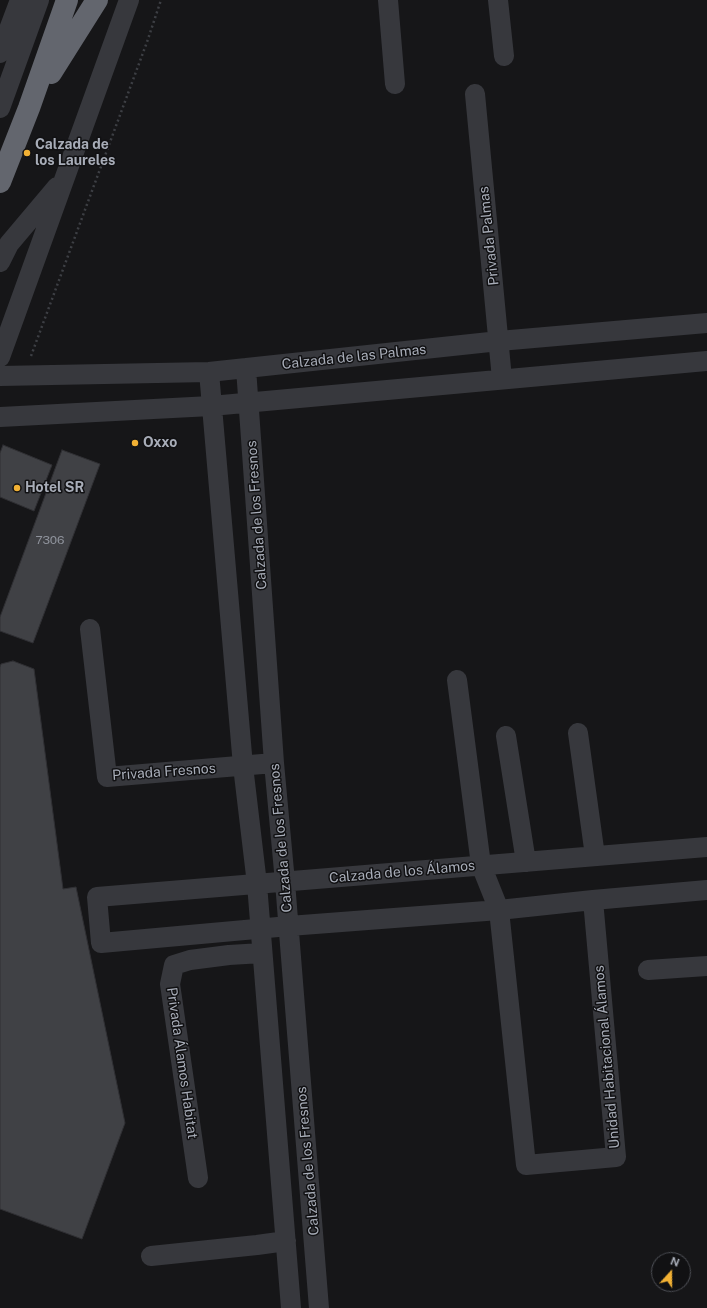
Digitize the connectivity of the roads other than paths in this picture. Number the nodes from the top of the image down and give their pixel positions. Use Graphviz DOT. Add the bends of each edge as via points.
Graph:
graph roads {
  1 [pos="20,0"];
  2 [pos="39,0"];
  3 [pos="67,0"];
  4 [pos="97,0"];
  5 [pos="129,0"];
  6 [pos="388,0"];
  7 [pos="498,0"];
  8 [pos="0,54"];
  9 [pos="504,56"];
  10 [pos="395,84"];
  11 [pos="475,94"];
  12 [pos="0,108"];
  13 [pos="29,108"];
  14 [pos="65,177"];
  15 [pos="0,182"];
  16 [pos="0,262"];
  17 [pos="707,323"];
  18 [pos="499,342"];
  19 [pos="0,357"];
  20 [pos="707,360"];
  21 [pos="246,368"];
  22 [pos="208,372"];
  23 [pos="0,376"];
  24 [pos="502,379"];
  25 [pos="249,403"];
  26 [pos="211,406"];
  27 [pos="0,417"];
  28 [pos="90,629"];
  29 [pos="457,680"];
  30 [pos="578,733"];
  31 [pos="506,736"];
  32 [pos="274,763"];
  33 [pos="243,766"];
  34 [pos="707,847"];
  35 [pos="595,856"];
  36 [pos="526,862"];
  37 [pos="481,866"];
  38 [pos="285,882"];
  39 [pos="257,884"];
  40 [pos="707,890"];
  41 [pos="594,900"];
  42 [pos="499,910"];
  43 [pos="289,926"];
  44 [pos="260,929"];
  45 [pos="262,953"];
  46 [pos="707,966"];
  47 [pos="648,970"];
  48 [pos="198,1178"];
  49 [pos="286,1240"];
  50 [pos="151,1256"];
  51 [pos="317,1280"];
  52 [pos="289,1281"];
  53 [pos="291,1308"];
  54 [pos="319,1308"];
  1 -- 8 [label="street"];
  2 -- 12 [label="street"];
  3 -- 13 [label="highway"];
  4 -- 13 [label="highway"];
  5 -- 14 [label="street"];
  6 -- 10 [label="street"];
  7 -- 9 [label="street"];
  11 -- 18 [label="street, Privada Palmas"];
  13 -- 15 [label="highway"];
  14 -- 16 [label="street" via="8,244"];
  14 -- 19 [label="street"];
  17 -- 18 [label="street, Calzada de las Palmas"];
  18 -- 21 [label="street, Calzada de las Palmas"];
  18 -- 24 [label="street, Privada Palmas"];
  20 -- 24 [label="street"];
  21 -- 22 [label="street, Calzada de las Palmas"];
  21 -- 25 [label="street, Calzada de los Fresnos"];
  22 -- 23 [label="street, Calzada de las Palmas"];
  22 -- 26 [label="street, Calzada de los Fresnos"];
  24 -- 25 [label="street"];
  25 -- 26 [label="street"];
  25 -- 32 [label="street, Calzada de los Fresnos"];
  26 -- 27 [label="street"];
  26 -- 33 [label="street, Calzada de los Fresnos"];
  28 -- 33 [label="street, Privada Fresnos" via="107,777"];
  29 -- 37 [label="street"];
  30 -- 35 [label="street"];
  31 -- 36 [label="street"];
  32 -- 33 [label="street, Privada Fresnos"];
  32 -- 38 [label="street, Calzada de los Fresnos"];
  33 -- 39 [label="street, Calzada de los Fresnos"];
  34 -- 35 [label="street, Calzada de los Álamos"];
  35 -- 36 [label="street, Calzada de los Álamos"];
  36 -- 37 [label="street, Calzada de los Álamos"];
  37 -- 38 [label="street, Calzada de los Álamos"];
  37 -- 42 [label="street"];
  38 -- 39 [label="street, Calzada de los Álamos"];
  38 -- 43 [label="street, Calzada de los Fresnos"];
  39 -- 44 [label="street, Calzada de los Fresnos"];
  39 -- 44 [label="street, Calzada de los Álamos" via="97,897 101,943"];
  40 -- 41 [label="street"];
  41 -- 42 [label="street"];
  41 -- 42 [label="street, Unidad Habitacional Álamos" via="616,1157 526,1165"];
  42 -- 43 [label="street"];
  43 -- 44 [label="street"];
  43 -- 51 [label="street, Calzada de los Fresnos"];
  44 -- 45 [label="street, Calzada de los Fresnos"];
  45 -- 48 [label="street, Privada Álamos Habitat" via="190,960 174,965 170,984"];
  45 -- 49 [label="street, Calzada de los Fresnos"];
  46 -- 47 [label="street"];
  49 -- 50 [label="street"];
  49 -- 52 [label="street, Calzada de los Fresnos"];
  51 -- 52 [label="street"];
  51 -- 54 [label="street, Calzada de los Fresnos"];
  52 -- 53 [label="street, Calzada de los Fresnos"];
}
